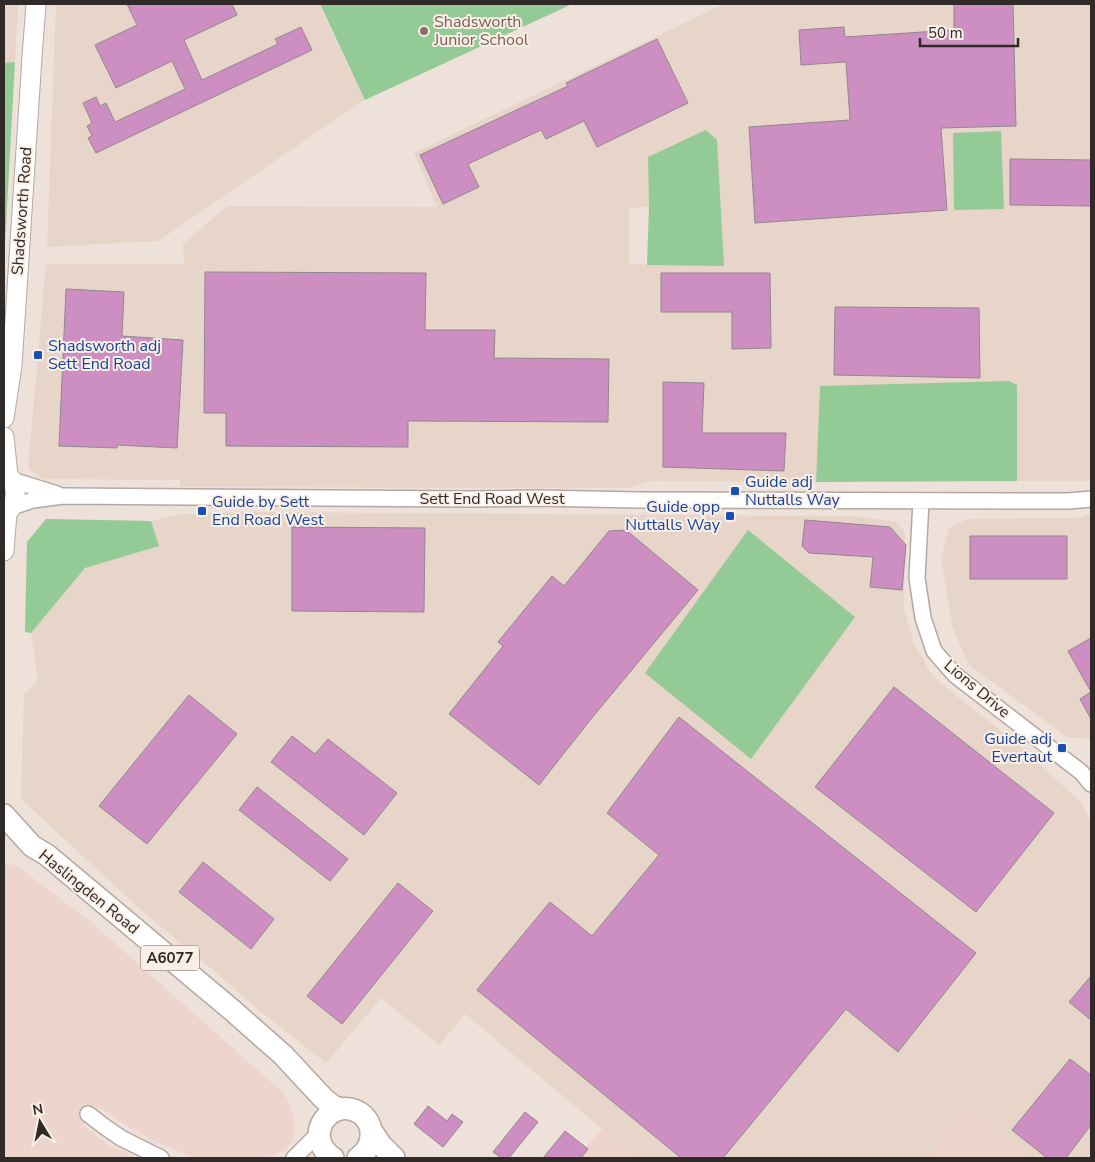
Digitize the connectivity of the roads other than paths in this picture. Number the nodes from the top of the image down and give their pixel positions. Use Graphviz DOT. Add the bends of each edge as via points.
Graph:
graph roads {
  1 [pos="36,4"];
  2 [pos="4,418"];
  3 [pos="4,437"];
  4 [pos="8,476"];
  5 [pos="64,496"];
  6 [pos="1091,499"];
  7 [pos="921,501"];
  8 [pos="8,511"];
  9 [pos="4,552"];
  10 [pos="1091,784"];
  11 [pos="4,816"];
  12 [pos="4,839"];
  13 [pos="32,846"];
  14 [pos="303,1077"];
  15 [pos="341,1109"];
  16 [pos="88,1114"];
  17 [pos="372,1130"];
  18 [pos="319,1132"];
  19 [pos="162,1158"];
  20 [pos="294,1158"];
  21 [pos="333,1158"];
  22 [pos="358,1158"];
  23 [pos="394,1158"];
  1 -- 2 [label="main road, Shadsworth Road" via="12,366"];
  3 -- 4 [label="main road"];
  4 -- 5 [label="street, Sett End Road West"];
  4 -- 8 [label="main road" via="15,489 15,498"];
  5 -- 7 [label="street, Sett End Road West"];
  5 -- 8 [label="street, Sett End Road West" via="33,500"];
  6 -- 7 [label="street, Sett End Road West"];
  7 -- 10 [label="street, Lions Drive" via="917,578 923,618 934,651 955,675 1081,772"];
  8 -- 9 [label="main road"];
  11 -- 13 [label="highway, Haslingden Road / A6077"];
  12 -- 13 [label="highway, Haslingden Road / A6077"];
  13 -- 14 [label="highway, Haslingden Road / A6077" via="232,1010"];
  14 -- 15 [label="highway, Haslingden Road / A6077" via="323,1098"];
  14 -- 18 [label="highway, Haslingden Road / A6077"];
  15 -- 17 [label="highway, A6077" via="355,1110 368,1121"];
  15 -- 18 [label="highway" via="326,1117"];
  16 -- 19 [label="street" via="121,1138"];
  17 -- 22 [label="highway" via="369,1147"];
  17 -- 23 [label="highway, A6077"];
  18 -- 20 [label="street"];
  18 -- 21 [label="highway, A6077" via="322,1148"];
}
